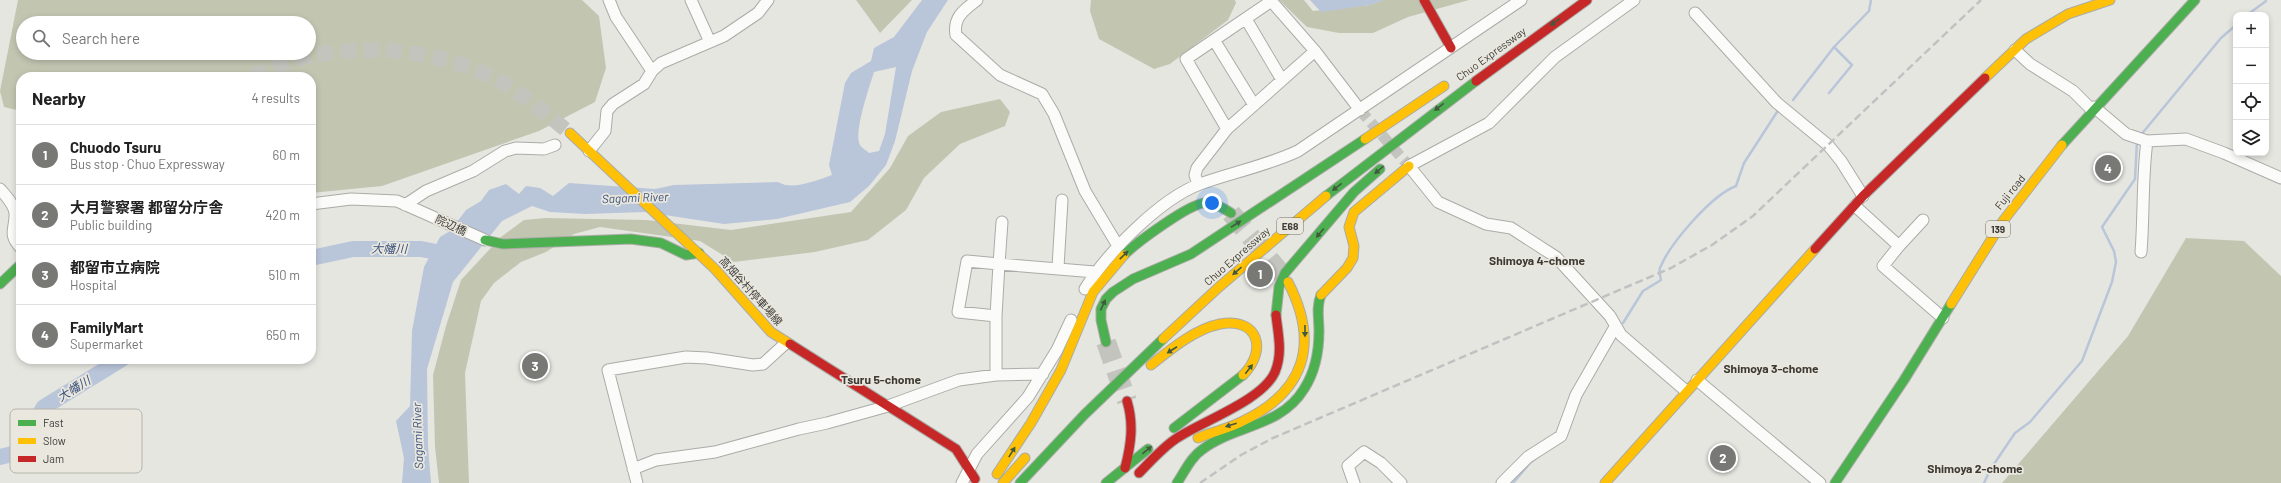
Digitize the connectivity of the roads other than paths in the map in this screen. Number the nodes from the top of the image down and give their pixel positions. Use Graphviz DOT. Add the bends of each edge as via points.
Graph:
graph roads {
  1 [pos="609,0"];
  2 [pos="691,0"];
  3 [pos="768,0"];
  4 [pos="977,0"];
  5 [pos="1424,0"];
  6 [pos="1521,0"];
  7 [pos="1587,0"];
  8 [pos="1634,0"];
  9 [pos="2110,0"];
  10 [pos="2195,0"];
  11 [pos="1695,13"];
  12 [pos="1246,19"];
  13 [pos="1214,40"];
  14 [pos="710,42"];
  15 [pos="1525,44"];
  16 [pos="1451,48"];
  17 [pos="2015,50"];
  18 [pos="1315,51"];
  19 [pos="652,71"];
  20 [pos="1282,80"];
  21 [pos="1254,105"];
  22 [pos="2093,109"];
  23 [pos="1360,110"];
  24 [pos="1227,130"];
  25 [pos="570,133"];
  26 [pos="2147,141"];
  27 [pos="555,145"];
  28 [pos="592,153"];
  29 [pos="1398,154"];
  30 [pos="1387,163"];
  31 [pos="1343,165"];
  32 [pos="1409,166"];
  33 [pos="2281,178"];
  34 [pos="1198,185"];
  35 [pos="0,189"];
  36 [pos="1863,196"];
  37 [pos="1062,200"];
  38 [pos="316,203"];
  39 [pos="1855,206"];
  40 [pos="410,207"];
  41 [pos="1231,213"];
  42 [pos="1923,220"];
  43 [pos="1002,222"];
  44 [pos="16,240"];
  45 [pos="485,240"];
  46 [pos="1118,246"];
  47 [pos="1899,246"];
  48 [pos="699,252"];
  49 [pos="2141,252"];
  50 [pos="999,264"];
  51 [pos="1058,267"];
  52 [pos="16,269"];
  53 [pos="1095,272"];
  54 [pos="1288,282"];
  55 [pos="0,284"];
  56 [pos="996,316"];
  57 [pos="1943,318"];
  58 [pos="1614,327"];
  59 [pos="1106,342"];
  60 [pos="786,343"];
  61 [pos="1043,374"];
  62 [pos="996,376"];
  63 [pos="1697,380"];
  64 [pos="1686,392"];
  65 [pos="1127,401"];
  66 [pos="888,406"];
  67 [pos="1192,441"];
  68 [pos="1180,448"];
  69 [pos="1031,452"];
  70 [pos="969,468"];
  71 [pos="1125,468"];
  72 [pos="633,469"];
  73 [pos="975,479"];
  74 [pos="1021,482"];
  75 [pos="637,483"];
  76 [pos="962,483"];
  77 [pos="989,483"];
  78 [pos="1003,483"];
  79 [pos="1106,483"];
  80 [pos="1177,483"];
  81 [pos="1354,483"];
  82 [pos="1401,483"];
  83 [pos="1502,483"];
  84 [pos="1605,483"];
  85 [pos="1820,483"];
  86 [pos="1834,483"];
  1 -- 19 [label="street" via="616,17"];
  2 -- 14 [label="street"];
  3 -- 14 [label="street" via="758,13 724,36"];
  4 -- 46 [label="street" via="958,18 956,35 1000,75 1042,94 1054,114 1085,191"];
  5 -- 16 [label="main road"];
  6 -- 16 [label="street"];
  7 -- 15 [label="main road, Chuo Expressway / E68, one-way"];
  8 -- 32 [label="street" via="1555,57 1489,123"];
  9 -- 17 [label="main road" via="2068,14 2026,39"];
  10 -- 22 [label="main road, Fuji road / 139"];
  11 -- 36 [label="street" via="1777,103 1828,145"];
  12 -- 13 [label="street"];
  12 -- 18 [label="street" via="1270,2 1274,3"];
  12 -- 20 [label="street"];
  13 -- 21 [label="street"];
  13 -- 24 [label="street" via="1186,60"];
  14 -- 19 [label="street" via="662,63"];
  15 -- 29 [label="main road"];
  15 -- 74 [label="main road, Chuo Expressway / E68, one-way" via="1452,97 1279,234 1130,370"];
  16 -- 23 [label="street"];
  17 -- 22 [label="street" via="2030,64 2072,91"];
  17 -- 36 [label="main road"];
  18 -- 20 [label="street"];
  18 -- 23 [label="street"];
  19 -- 28 [label="street" via="644,84 613,104 607,111 605,131"];
  20 -- 21 [label="street"];
  21 -- 24 [label="street"];
  22 -- 26 [label="street" via="2126,134"];
  22 -- 57 [label="main road, Fuji road / 139" via="2058,149 2003,221"];
  23 -- 34 [label="street" via="1298,151 1274,162"];
  24 -- 34 [label="street" via="1197,168 1195,175"];
  25 -- 28 [label="main road"];
  26 -- 33 [label="street" via="2186,139"];
  26 -- 49 [label="street"];
  27 -- 40 [label="street" via="544,149 516,148 505,151 472,171 426,191"];
  28 -- 48 [label="main road, 高畑谷村停車場線"];
  30 -- 68 [label="main road, one-way" via="1354,192 1288,268 1278,284 1275,304 1279,355 1275,375 1246,399 1176,438 1136,476"];
  59 -- 31 [label="main road, Chuo Expressway, one-way" via="1100,310 1105,299 1116,288 1189,255 1447,84"];
  32 -- 58 [label="street" via="1438,202 1486,224 1511,228 1556,257 1610,316"];
  32 -- 80 [label="main road" via="1354,212 1349,220 1348,229 1355,252 1353,260 1324,291 1319,300 1317,352 1312,373 1303,391 1283,413 1266,423 1207,446 1189,462"];
  34 -- 46 [label="street" via="1150,217"];
  35 -- 44 [label="street" via="15,212 12,234"];
  36 -- 39 [label="main road"];
  37 -- 51 [label="street"];
  38 -- 40 [label="street, 院辺橋" via="351,199 387,199"];
  39 -- 47 [label="street"];
  39 -- 63 [label="main road"];
  40 -- 45 [label="street, 院辺橋"];
  77 -- 41 [label="main road, one-way" via="1008,458 1061,370 1093,292 1105,275 1129,250 1191,206 1204,203 1219,206"];
  42 -- 47 [label="street"];
  43 -- 50 [label="street"];
  45 -- 48 [label="main road" via="503,244 630,239 661,243 686,254"];
  46 -- 53 [label="street"];
  47 -- 57 [label="street" via="1883,266"];
  48 -- 60 [label="main road, 高畑谷村停車場線" via="738,292 771,332"];
  50 -- 51 [label="street"];
  50 -- 56 [label="street"];
  50 -- 56 [label="street" via="967,261 958,312"];
  51 -- 53 [label="street"];
  52 -- 55 [label="main road"];
  53 -- 61 [label="street"];
  54 -- 67 [label="main road, one-way" via="1303,312 1306,328 1302,366 1275,401 1259,412 1241,422"];
  56 -- 62 [label="street"];
  57 -- 86 [label="main road, Fuji road / 139"];
  58 -- 64 [label="street"];
  58 -- 83 [label="street" via="1576,395 1561,436 1528,457"];
  60 -- 66 [label="main road, 高畑谷村停車場線"];
  60 -- 72 [label="street" via="763,364 686,358 608,370"];
  61 -- 62 [label="street"];
  61 -- 70 [label="street" via="1028,397 977,454"];
  62 -- 66 [label="street" via="959,380"];
  63 -- 64 [label="main road"];
  63 -- 85 [label="street"];
  64 -- 84 [label="main road"];
  65 -- 71 [label="main road" via="1133,428"];
  66 -- 70 [label="main road, 高畑谷村停車場線" via="956,448"];
  66 -- 72 [label="street" via="756,440 728,450 656,460"];
  69 -- 78 [label="main road"];
  70 -- 73 [label="main road, 高畑谷村停車場線"];
  70 -- 76 [label="street"];
  71 -- 74 [label="main road, one-way" via="1245,374 1255,361 1257,348 1256,338 1247,327 1234,322 1220,324 1196,335 1161,357 1113,397"];
  71 -- 79 [label="main road"];
  72 -- 75 [label="street"];
  81 -- 82 [label="street" via="1348,466 1364,452"];
}
